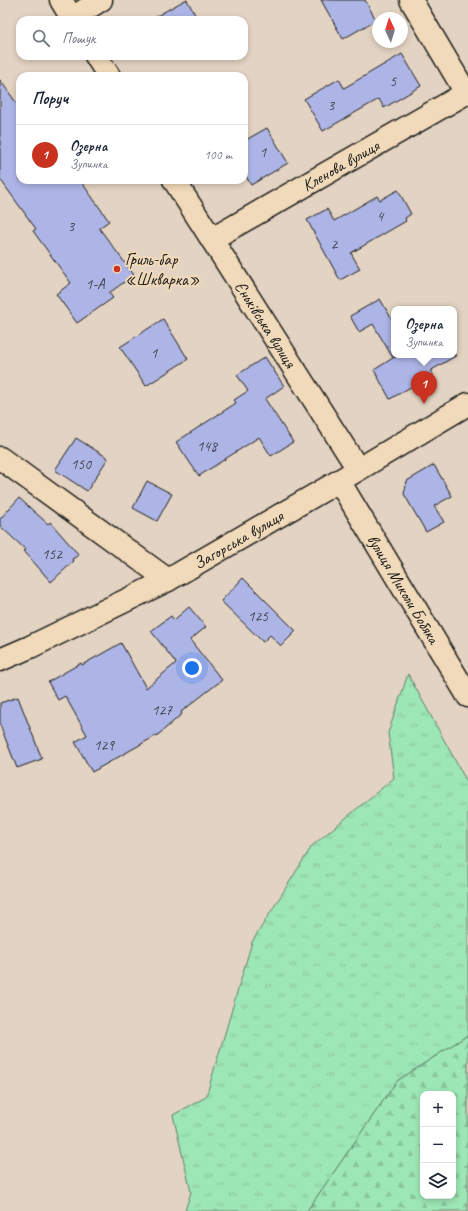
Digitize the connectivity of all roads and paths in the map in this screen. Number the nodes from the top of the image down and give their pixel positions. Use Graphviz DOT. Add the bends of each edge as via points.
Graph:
graph roads {
  1 [pos="101,0"];
  2 [pos="411,0"];
  3 [pos="69,13"];
  4 [pos="99,60"];
  5 [pos="106,72"];
  6 [pos="467,92"];
  7 [pos="177,184"];
  8 [pos="212,239"];
  9 [pos="468,404"];
  10 [pos="0,458"];
  11 [pos="358,469"];
  12 [pos="339,481"];
  13 [pos="168,580"];
  14 [pos="0,660"];
  15 [pos="468,696"];
  1 -- 3 [label="street"];
  2 -- 6 [label="street"];
  4 -- 5 [label="street"];
  6 -- 8 [label="street, Кленова вулиця"];
  7 -- 8 [label="street, Єньківська вулиця"];
  8 -- 11 [label="street, Єньківська вулиця"];
  9 -- 11 [label="street, Загорська вулиця"];
  10 -- 13 [label="street"];
  11 -- 12 [label="street, Загорська вулиця"];
  12 -- 13 [label="street, Загорська вулиця"];
  12 -- 15 [label="street, вулиця Миколи Бобяка"];
  13 -- 14 [label="street, Загорська вулиця"];
}
